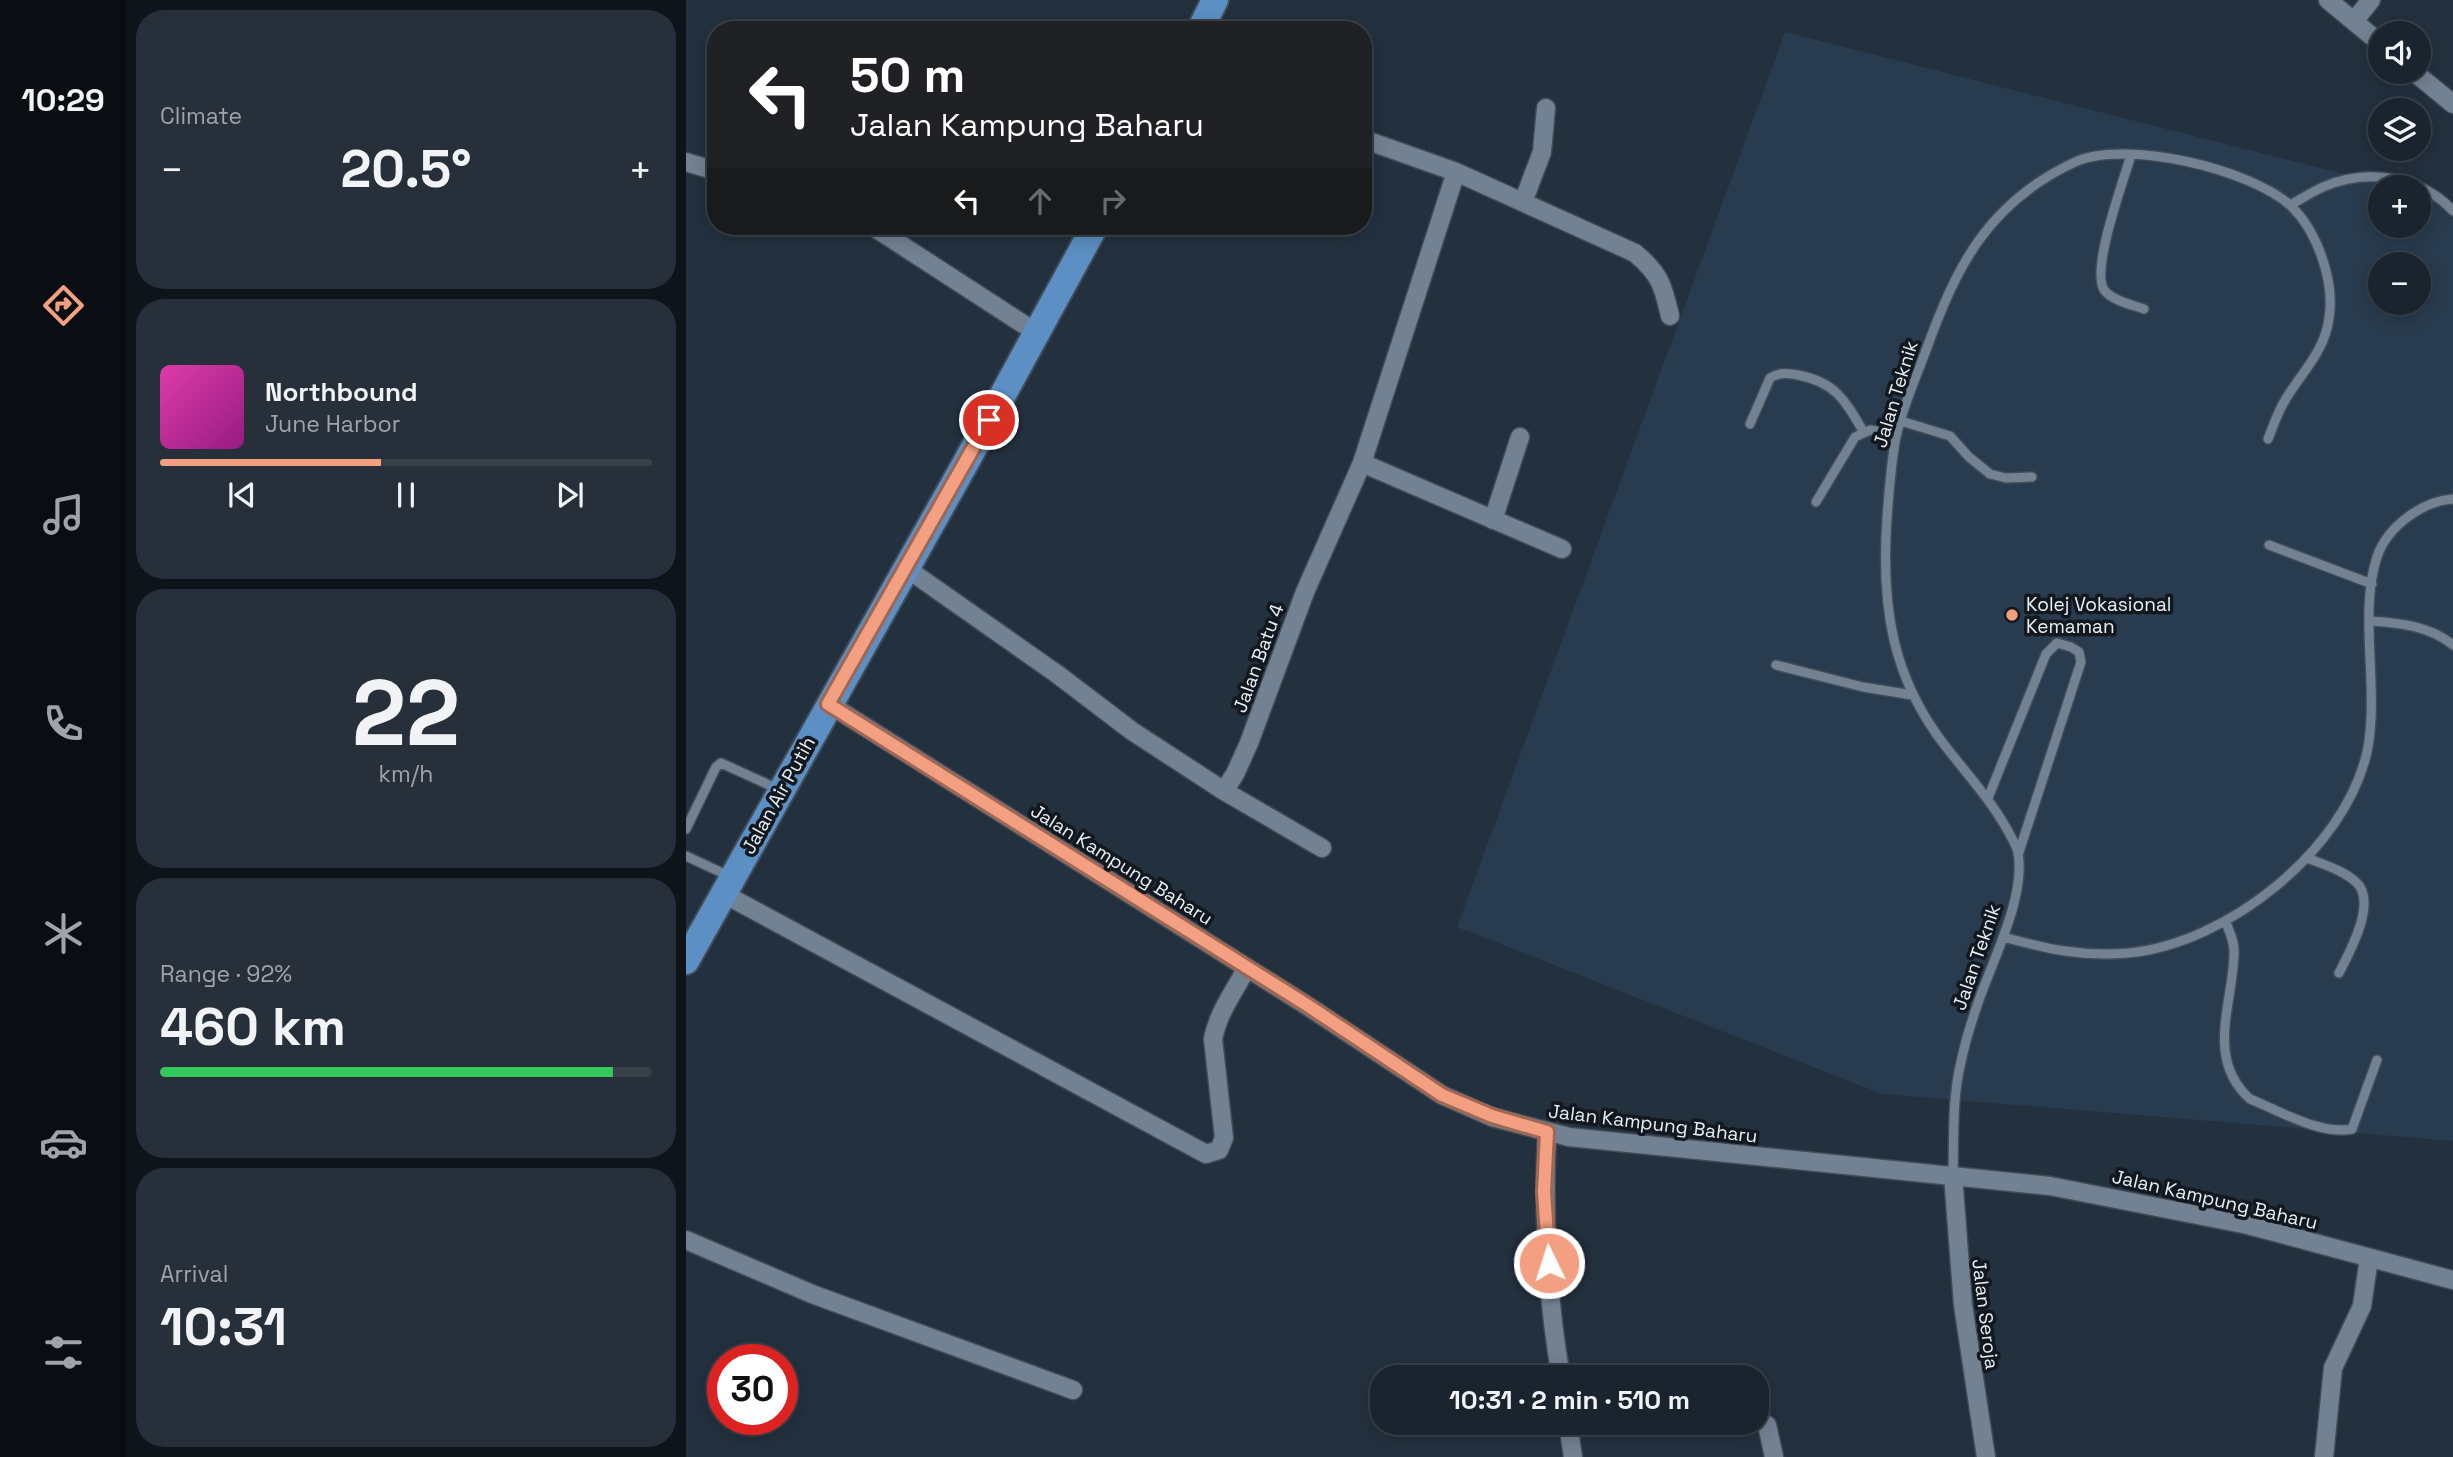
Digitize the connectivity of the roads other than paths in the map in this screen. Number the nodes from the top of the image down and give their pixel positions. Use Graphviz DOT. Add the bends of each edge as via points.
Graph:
graph roads {
  1 [pos="1215,0"];
  2 [pos="2328,0"];
  3 [pos="2371,0"];
  4 [pos="1204,21"];
  5 [pos="2354,21"];
  6 [pos="2368,33"];
  7 [pos="2429,84"];
  8 [pos="2453,104"];
  9 [pos="1546,108"];
  10 [pos="1372,141"];
  11 [pos="2131,155"];
  12 [pos="686,162"];
  13 [pos="707,168"];
  14 [pos="1456,172"];
  15 [pos="1523,202"];
  16 [pos="2290,205"];
  17 [pos="2453,211"];
  18 [pos="886,235"];
  19 [pos="1090,235"];
  20 [pos="2144,309"];
  21 [pos="1670,316"];
  22 [pos="1037,333"];
  23 [pos="1901,421"];
  24 [pos="1750,424"];
  25 [pos="1863,431"];
  26 [pos="1897,434"];
  27 [pos="1520,437"];
  28 [pos="2268,439"];
  29 [pos="1362,463"];
  30 [pos="2032,477"];
  31 [pos="2453,499"];
  32 [pos="1816,502"];
  33 [pos="1493,520"];
  34 [pos="2269,545"];
  35 [pos="1562,549"];
  36 [pos="906,568"];
  37 [pos="2372,584"];
  38 [pos="2371,621"];
  39 [pos="2453,645"];
  40 [pos="1776,665"];
  41 [pos="1912,695"];
  42 [pos="828,704"];
  43 [pos="780,790"];
  44 [pos="1224,791"];
  45 [pos="1988,798"];
  46 [pos="686,829"];
  47 [pos="1322,848"];
  48 [pos="2019,852"];
  49 [pos="686,856"];
  50 [pos="2307,858"];
  51 [pos="728,885"];
  52 [pos="2226,923"];
  53 [pos="2003,937"];
  54 [pos="686,961"];
  55 [pos="1247,968"];
  56 [pos="2339,973"];
  57 [pos="2377,1060"];
  58 [pos="1547,1132"];
  59 [pos="1953,1175"];
  60 [pos="686,1240"];
  61 [pos="2369,1258"];
  62 [pos="2453,1280"];
  63 [pos="1560,1365"];
  64 [pos="1073,1391"];
  65 [pos="1769,1434"];
  66 [pos="1570,1435"];
  67 [pos="1573,1457"];
  68 [pos="1774,1457"];
  69 [pos="1986,1457"];
  70 [pos="2324,1457"];
  1 -- 4 [label="main road"];
  2 -- 5 [label="street"];
  3 -- 5 [label="street"];
  5 -- 6 [label="street"];
  7 -- 8 [label="street"];
  9 -- 15 [label="street" via="1542,152"];
  10 -- 14 [label="street"];
  11 -- 16 [label="lane, Jalan Teknik" via="2214,169 2250,182"];
  11 -- 20 [label="lane" via="2101,263 2100,283 2108,295"];
  11 -- 23 [label="lane, Jalan Teknik" via="2079,160 2011,204 1984,231 1941,309"];
  12 -- 13 [label="street"];
  14 -- 15 [label="street"];
  14 -- 29 [label="street, Jalan Batu 4"];
  15 -- 21 [label="street" via="1634,253 1662,284"];
  16 -- 17 [label="lane" via="2347,180 2388,178 2426,189"];
  16 -- 28 [label="lane, Jalan Teknik" via="2305,223 2321,260 2329,318 2314,361 2284,402"];
  18 -- 22 [label="street"];
  19 -- 22 [label="main road, Jalan Air Putih"];
  22 -- 36 [label="main road, Jalan Air Putih"];
  23 -- 26 [label="lane, Jalan Teknik"];
  23 -- 30 [label="lane" via="1950,436 1990,474"];
  24 -- 25 [label="lane" via="1770,378 1784,373 1834,388"];
  25 -- 26 [label="lane"];
  25 -- 32 [label="lane"];
  26 -- 41 [label="lane, Jalan Teknik" via="1885,549 1887,611"];
  27 -- 33 [label="street"];
  29 -- 33 [label="street"];
  29 -- 44 [label="street, Jalan Batu 4" via="1305,592 1249,743"];
  31 -- 37 [label="lane" via="2405,518 2378,553"];
  33 -- 35 [label="street"];
  34 -- 37 [label="lane"];
  36 -- 42 [label="main road, Jalan Air Putih"];
  36 -- 44 [label="street" via="1132,731"];
  37 -- 38 [label="lane"];
  38 -- 39 [label="lane" via="2420,628"];
  38 -- 50 [label="lane" via="2371,718 2366,754 2344,806"];
  40 -- 41 [label="lane"];
  41 -- 45 [label="lane, Jalan Teknik" via="1945,747"];
  42 -- 43 [label="main road, Jalan Air Putih"];
  42 -- 55 [label="street, Jalan Kampung Baharu"];
  43 -- 46 [label="lane" via="722,763"];
  43 -- 51 [label="main road, Jalan Air Putih"];
  44 -- 47 [label="street"];
  45 -- 48 [label="lane, Jalan Teknik"];
  45 -- 48 [label="lane" via="2046,654 2057,643 2071,647 2079,652 2081,662"];
  48 -- 53 [label="lane, Jalan Teknik" via="2016,892"];
  49 -- 51 [label="lane"];
  50 -- 52 [label="lane"];
  50 -- 56 [label="lane" via="2360,887 2363,913 2359,930"];
  51 -- 54 [label="main road, Jalan Air Putih"];
  51 -- 55 [label="street" via="1206,1154 1219,1150 1224,1138 1213,1039"];
  52 -- 53 [label="lane" via="2131,953 2061,953"];
  52 -- 57 [label="lane" via="2235,953 2223,1042 2227,1060 2250,1099 2316,1125 2351,1129"];
  53 -- 59 [label="lane, Jalan Teknik" via="1960,1065"];
  55 -- 58 [label="street, Jalan Kampung Baharu" via="1442,1095"];
  58 -- 59 [label="street, Jalan Kampung Baharu" via="1711,1153"];
  58 -- 63 [label="street" via="1544,1192"];
  59 -- 61 [label="street, Jalan Kampung Baharu" via="2128,1199"];
  59 -- 69 [label="street, Jalan Seroja" via="1963,1305"];
  60 -- 64 [label="street" via="812,1294"];
  61 -- 62 [label="street, Jalan Kampung Baharu"];
  61 -- 70 [label="street" via="2362,1306 2333,1368"];
  65 -- 68 [label="street"];
  66 -- 67 [label="street"];
}
